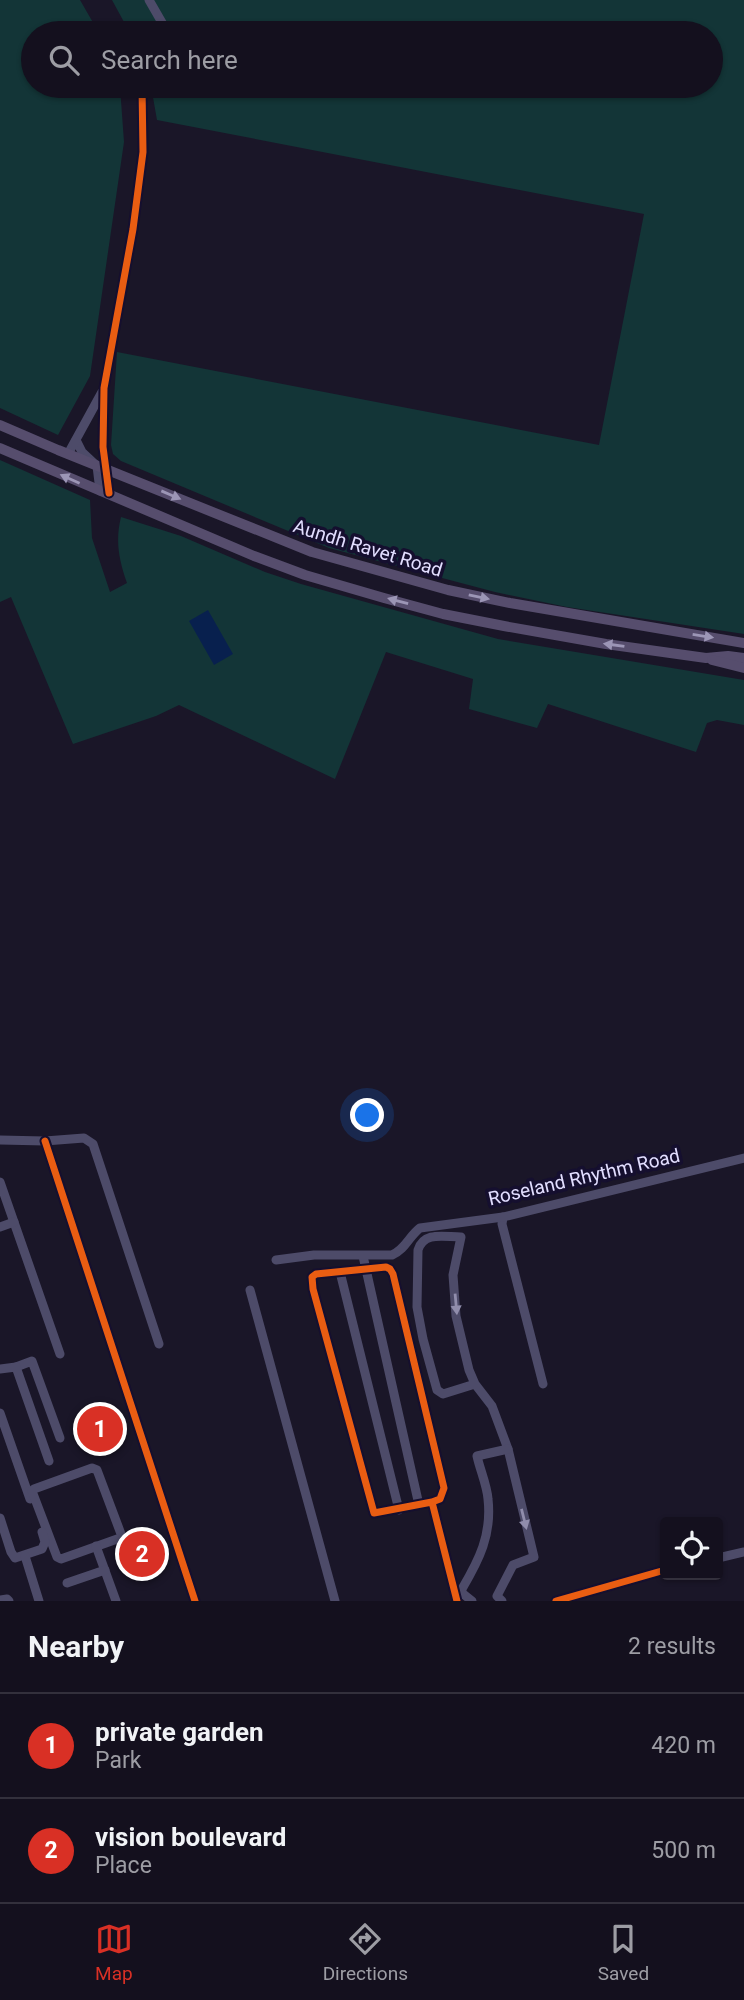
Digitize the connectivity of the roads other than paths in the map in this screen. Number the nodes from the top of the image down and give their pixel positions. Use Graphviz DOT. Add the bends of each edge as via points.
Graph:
graph roads {
  1 [pos="149,0"];
  2 [pos="161,21"];
  3 [pos="142,98"];
  4 [pos="104,388"];
  5 [pos="0,425"];
  6 [pos="76,440"];
  7 [pos="0,449"];
  8 [pos="68,454"];
  9 [pos="102,468"];
  10 [pos="104,492"];
  11 [pos="744,643"];
  12 [pos="706,658"];
  13 [pos="744,658"];
  14 [pos="744,668"];
  15 [pos="0,1140"];
  16 [pos="45,1141"];
  17 [pos="744,1158"];
  18 [pos="0,1182"];
  19 [pos="503,1217"];
  20 [pos="14,1222"];
  21 [pos="0,1227"];
  22 [pos="363,1256"];
  23 [pos="276,1261"];
  24 [pos="366,1270"];
  25 [pos="340,1272"];
  26 [pos="250,1290"];
  27 [pos="159,1344"];
  28 [pos="60,1354"];
  29 [pos="16,1367"];
  30 [pos="0,1369"];
  31 [pos="475,1384"];
  32 [pos="543,1384"];
  33 [pos="0,1413"];
  34 [pos="60,1438"];
  35 [pos="508,1449"];
  36 [pos="49,1461"];
  37 [pos="432,1502"];
  38 [pos="419,1505"];
  39 [pos="399,1510"];
  40 [pos="0,1518"];
  41 [pos="96,1546"];
  42 [pos="744,1552"];
  43 [pos="25,1556"];
  44 [pos="723,1557"];
  45 [pos="105,1570"];
  46 [pos="660,1572"];
  47 [pos="67,1583"];
  48 [pos="574,1598"];
  49 [pos="498,1599"];
  50 [pos="0,1601"];
  51 [pos="9,1601"];
  52 [pos="39,1601"];
  53 [pos="116,1601"];
  54 [pos="195,1601"];
  55 [pos="335,1601"];
  56 [pos="457,1601"];
  57 [pos="472,1601"];
  58 [pos="556,1601"];
  1 -- 2 [label="street"];
  3 -- 4 [label="street" via="143,152"];
  4 -- 6 [label="street"];
  4 -- 9 [label="street"];
  5 -- 8 [label="main road, Aundh Ravet Road"];
  6 -- 8 [label="street"];
  6 -- 9 [label="street" via="82,452"];
  10 -- 7 [label="main road, one-way"];
  8 -- 9 [label="main road, Aundh Ravet Road"];
  9 -- 10 [label="street"];
  9 -- 11 [label="main road, Aundh Ravet Road, one-way" via="312,552 448,590"];
  12 -- 10 [label="main road, one-way" via="504,626 384,598 267,561"];
  12 -- 13 [label="main road"];
  12 -- 14 [label="main road"];
  15 -- 16 [label="street"];
  16 -- 27 [label="street" via="84,1138 93,1144"];
  16 -- 54 [label="street"];
  17 -- 19 [label="street, Roseland Rhythm Road"];
  18 -- 20 [label="street"];
  19 -- 22 [label="street, Roseland Rhythm Road" via="420,1228 401,1251"];
  19 -- 32 [label="street"];
  20 -- 21 [label="street"];
  20 -- 28 [label="street"];
  22 -- 23 [label="street, Roseland Rhythm Road" via="314,1255"];
  22 -- 24 [label="street"];
  24 -- 25 [label="street"];
  24 -- 37 [label="street" via="386,1267 393,1274 444,1488 440,1499"];
  24 -- 38 [label="street"];
  25 -- 39 [label="street"];
  25 -- 39 [label="street" via="316,1274 313,1289 374,1513"];
  26 -- 55 [label="street"];
  29 -- 30 [label="street"];
  29 -- 34 [label="street" via="32,1361"];
  29 -- 36 [label="street"];
  31 -- 31 [label="street, one-way" via="443,1394 437,1390 417,1307 418,1250 425,1237 461,1237 453,1275 456,1316"];
  31 -- 35 [label="street" via="492,1406"];
  33 -- 43 [label="street" via="44,1538 42,1549"];
  35 -- 49 [label="street, one-way" via="534,1557 513,1565"];
  35 -- 57 [label="street" via="477,1456 488,1500 488,1528 481,1556 462,1589"];
  37 -- 38 [label="street"];
  37 -- 56 [label="street"];
  38 -- 39 [label="street"];
  40 -- 43 [label="street" via="12,1555"];
  41 -- 41 [label="street" via="121,1534 97,1470 34,1489 57,1557"];
  41 -- 45 [label="street"];
  42 -- 44 [label="street"];
  43 -- 52 [label="street"];
  45 -- 47 [label="street"];
  45 -- 53 [label="street"];
  46 -- 48 [label="street"];
  48 -- 58 [label="street"];
  50 -- 51 [label="street"];
}
